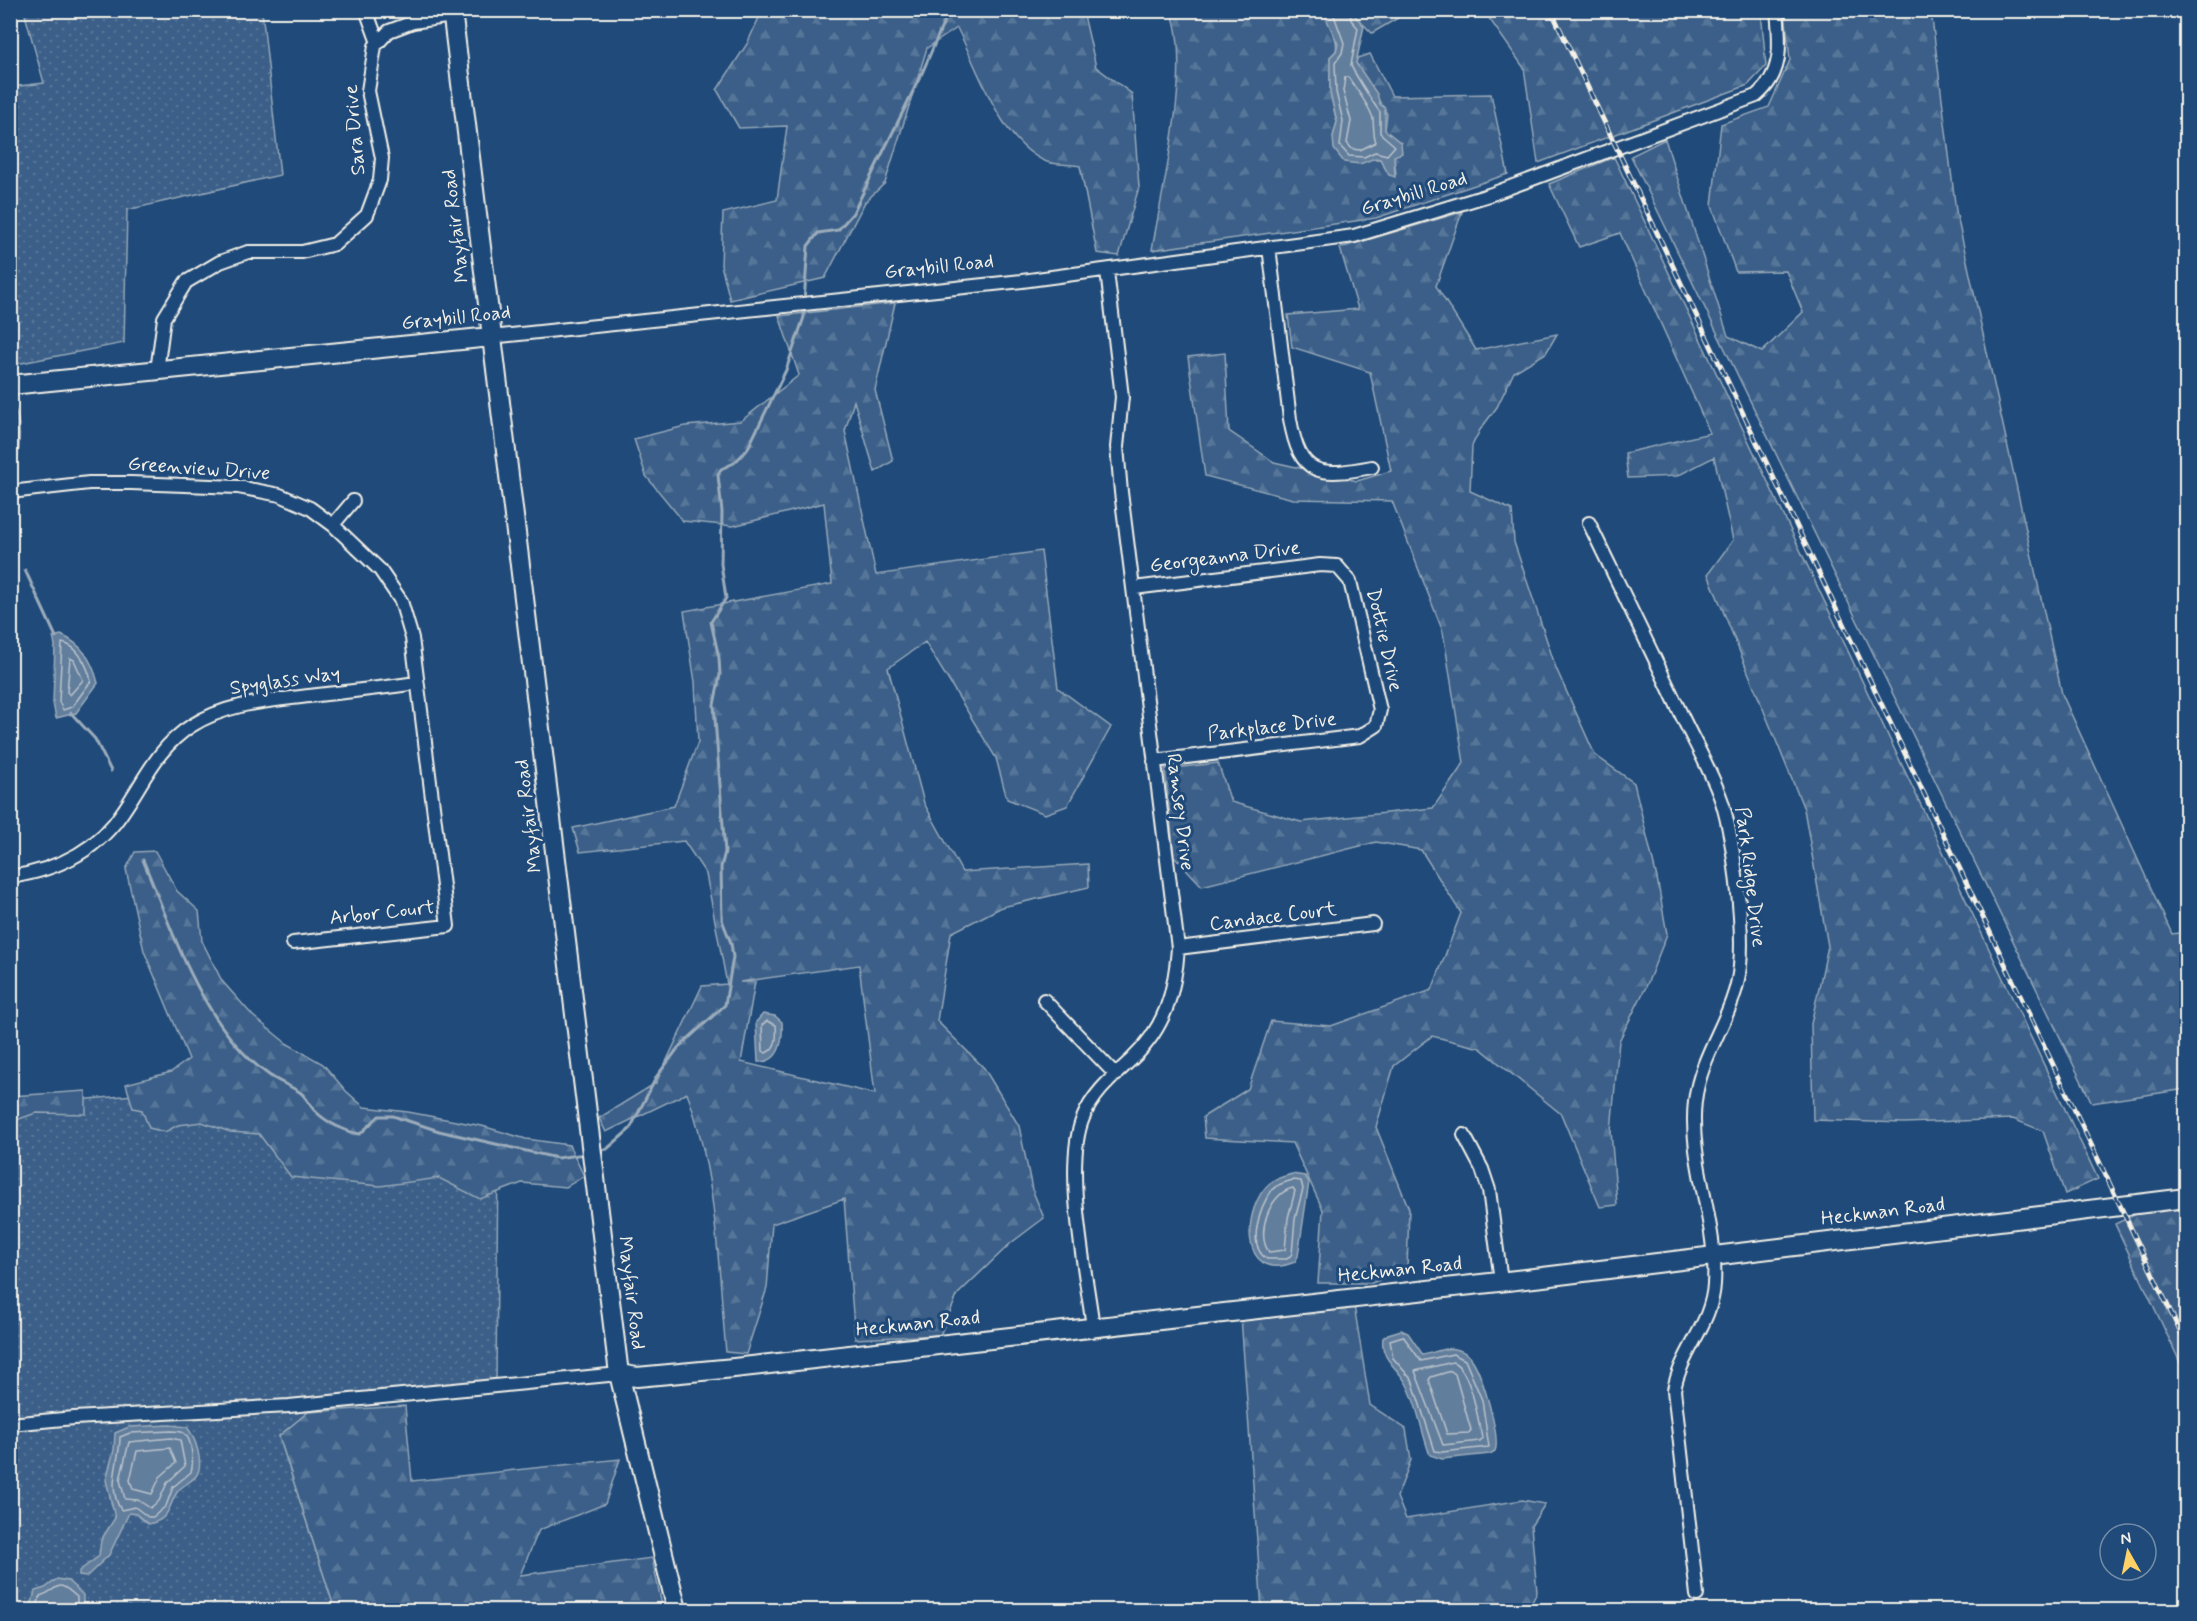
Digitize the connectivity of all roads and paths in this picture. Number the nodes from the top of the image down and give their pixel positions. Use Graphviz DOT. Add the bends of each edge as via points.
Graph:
graph roads {
  1 [pos="366,10"];
  2 [pos="1777,10"];
  3 [pos="452,13"];
  4 [pos="378,43"];
  5 [pos="1269,247"];
  6 [pos="1107,271"];
  7 [pos="491,337"];
  8 [pos="157,371"];
  9 [pos="10,385"];
  10 [pos="1372,467"];
  11 [pos="10,492"];
  12 [pos="353,501"];
  13 [pos="1589,523"];
  14 [pos="333,525"];
  15 [pos="1320,565"];
  16 [pos="1134,588"];
  17 [pos="417,683"];
  18 [pos="1360,736"];
  19 [pos="1154,761"];
  20 [pos="440,862"];
  21 [pos="10,877"];
  22 [pos="1373,924"];
  23 [pos="293,943"];
  24 [pos="1178,948"];
  25 [pos="1044,1000"];
  26 [pos="1116,1075"];
  27 [pos="1464,1135"];
  28 [pos="2187,1198"];
  29 [pos="1713,1256"];
  30 [pos="1501,1281"];
  31 [pos="1093,1327"];
  32 [pos="619,1374"];
  33 [pos="10,1424"];
  34 [pos="1697,1595"];
  35 [pos="677,1611"];
  1 -- 4 [label="street"];
  2 -- 5 [label="street, Graybill Road" via="1778,67 1773,79 1756,96 1406,222 1354,236"];
  3 -- 4 [label="street" via="389,31"];
  3 -- 7 [label="street, Mayfair Road"];
  4 -- 8 [label="street, Sara Drive" via="368,91 382,158 380,180 367,214 335,244 302,252 248,252 220,261 186,282 164,318"];
  5 -- 6 [label="street, Graybill Road"];
  5 -- 10 [label="street" via="1290,419 1302,458 1325,472"];
  6 -- 7 [label="street, Graybill Road"];
  6 -- 16 [label="street, Ramsey Drive" via="1122,397 1117,447"];
  7 -- 8 [label="street, Graybill Road"];
  7 -- 32 [label="street, Mayfair Road"];
  8 -- 9 [label="street, Graybill Road"];
  11 -- 14 [label="street, Greenview Drive" via="89,483 238,487 280,495 310,508"];
  12 -- 14 [label="street"];
  13 -- 29 [label="street, Park Ridge Drive" via="1726,816 1741,936 1740,969 1730,1006 1703,1063 1695,1104"];
  14 -- 17 [label="street, Greenview Drive" via="380,570 400,601 412,638"];
  15 -- 16 [label="street, Georgeanna Drive"];
  15 -- 18 [label="street, Dottie Drive" via="1337,566 1348,576 1378,699 1376,726"];
  16 -- 19 [label="street, Ramsey Drive"];
  17 -- 20 [label="street, Greenview Drive"];
  17 -- 21 [label="street, Spyglass Way" via="244,704 205,718 161,752 124,812 96,842 66,863"];
  18 -- 19 [label="street, Parkplace Drive"];
  19 -- 24 [label="street, Ramsey Drive"];
  20 -- 23 [label="street, Arbor Court" via="448,926"];
  22 -- 24 [label="street, Candace Court"];
  24 -- 26 [label="street, Ramsey Drive" via="1175,982 1163,1020"];
  25 -- 26 [label="street"];
  26 -- 31 [label="street, Ramsey Drive" via="1089,1105 1074,1158"];
  27 -- 30 [label="street" via="1489,1190"];
  28 -- 29 [label="street, Heckman Road"];
  29 -- 30 [label="street, Heckman Road"];
  29 -- 34 [label="street, Park Ridge Drive" via="1714,1283 1708,1316 1682,1362 1674,1390"];
  30 -- 31 [label="street, Heckman Road"];
  31 -- 32 [label="street, Heckman Road" via="734,1368 637,1377"];
  32 -- 33 [label="street" via="289,1406"];
  32 -- 35 [label="street, Mayfair Road"];
}
